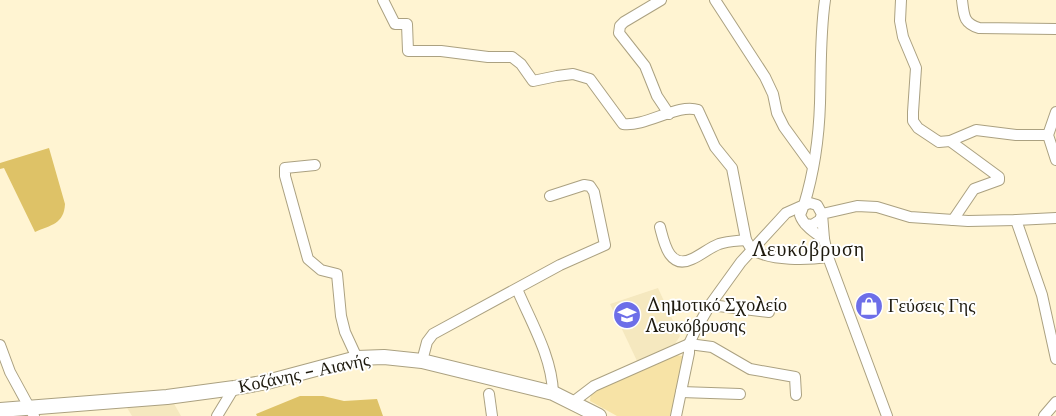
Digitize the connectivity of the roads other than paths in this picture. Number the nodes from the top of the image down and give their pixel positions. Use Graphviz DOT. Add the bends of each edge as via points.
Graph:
graph roads {
  1 [pos="383,0"];
  2 [pos="661,0"];
  3 [pos="715,0"];
  4 [pos="825,0"];
  5 [pos="901,0"];
  6 [pos="962,0"];
  7 [pos="1056,29"];
  8 [pos="1056,112"];
  9 [pos="669,114"];
  10 [pos="1048,135"];
  11 [pos="950,142"];
  12 [pos="1056,160"];
  13 [pos="315,165"];
  14 [pos="813,167"];
  15 [pos="811,182"];
  16 [pos="550,196"];
  17 [pos="804,206"];
  18 [pos="821,210"];
  19 [pos="793,211"];
  20 [pos="1056,218"];
  21 [pos="954,220"];
  22 [pos="1016,220"];
  23 [pos="804,222"];
  24 [pos="660,227"];
  25 [pos="824,239"];
  26 [pos="749,245"];
  27 [pos="828,257"];
  28 [pos="517,289"];
  29 [pos="710,305"];
  30 [pos="769,312"];
  31 [pos="689,344"];
  32 [pos="0,345"];
  33 [pos="357,358"];
  34 [pos="1056,359"];
  35 [pos="422,361"];
  36 [pos="234,388"];
  37 [pos="681,392"];
  38 [pos="553,393"];
  39 [pos="489,394"];
  40 [pos="740,394"];
  41 [pos="796,396"];
  42 [pos="573,402"];
  43 [pos="1056,402"];
  44 [pos="0,410"];
  45 [pos="27,413"];
  46 [pos="590,414"];
  47 [pos="217,416"];
  48 [pos="492,416"];
  49 [pos="676,416"];
  50 [pos="887,416"];
  51 [pos="1044,416"];
  1 -- 9 [label="street" via="395,24 407,24 408,51 512,57 533,81 573,74 590,80 623,124 637,124"];
  2 -- 9 [label="street" via="624,22 619,32 646,66 657,96"];
  3 -- 14 [label="street" via="765,77 784,127"];
  4 -- 14 [label="street" via="820,105"];
  5 -- 11 [label="street" via="903,37 916,68 913,121 939,142"];
  6 -- 7 [label="street" via="965,19 979,28"];
  8 -- 10 [label="street"];
  9 -- 26 [label="street" via="698,110 715,147 732,168"];
  10 -- 11 [label="street" via="976,130"];
  10 -- 12 [label="street"];
  11 -- 21 [label="street" via="999,177 996,182 974,189"];
  13 -- 33 [label="street" via="285,168 285,176 308,259 321,270 338,274 341,316"];
  14 -- 15 [label="street"];
  15 -- 17 [label="street"];
  15 -- 18 [label="street"];
  16 -- 28 [label="street" via="590,186 605,244"];
  17 -- 18 [label="street" via="814,203"];
  17 -- 19 [label="street"];
  17 -- 23 [label="street" via="800,211"];
  18 -- 21 [label="street" via="877,207 910,217"];
  18 -- 23 [label="street" via="820,220 815,225"];
  18 -- 25 [label="street"];
  19 -- 23 [label="street"];
  19 -- 26 [label="street"];
  20 -- 22 [label="street"];
  21 -- 22 [label="street"];
  22 -- 34 [label="street" via="1042,295"];
  23 -- 25 [label="street"];
  24 -- 26 [label="street" via="667,252 683,262 726,242"];
  25 -- 27 [label="street"];
  26 -- 27 [label="street" via="770,256 807,260"];
  26 -- 29 [label="street"];
  27 -- 50 [label="street"];
  28 -- 35 [label="street" via="433,334 427,342"];
  28 -- 38 [label="street" via="549,365"];
  29 -- 30 [label="street"];
  29 -- 31 [label="street"];
  31 -- 37 [label="street"];
  31 -- 41 [label="street" via="712,346 750,369 794,377"];
  31 -- 42 [label="street" via="594,386"];
  32 -- 45 [label="street"];
  33 -- 35 [label="main road, Κοζάνης - Αιανής"];
  33 -- 36 [label="main road, Κοζάνης - Αιανής"];
  35 -- 38 [label="main road, Κοζάνης - Αιανής"];
  36 -- 45 [label="main road, Κοζάνης - Αιανής"];
  36 -- 47 [label="street"];
  37 -- 40 [label="street"];
  37 -- 49 [label="street"];
  38 -- 42 [label="main road, Κοζάνης - Αιανής"];
  39 -- 48 [label="street"];
  42 -- 46 [label="main road, Κοζάνης - Αιανής"];
  43 -- 51 [label="street"];
  44 -- 45 [label="main road, Κοζάνης - Αιανής"];
}
